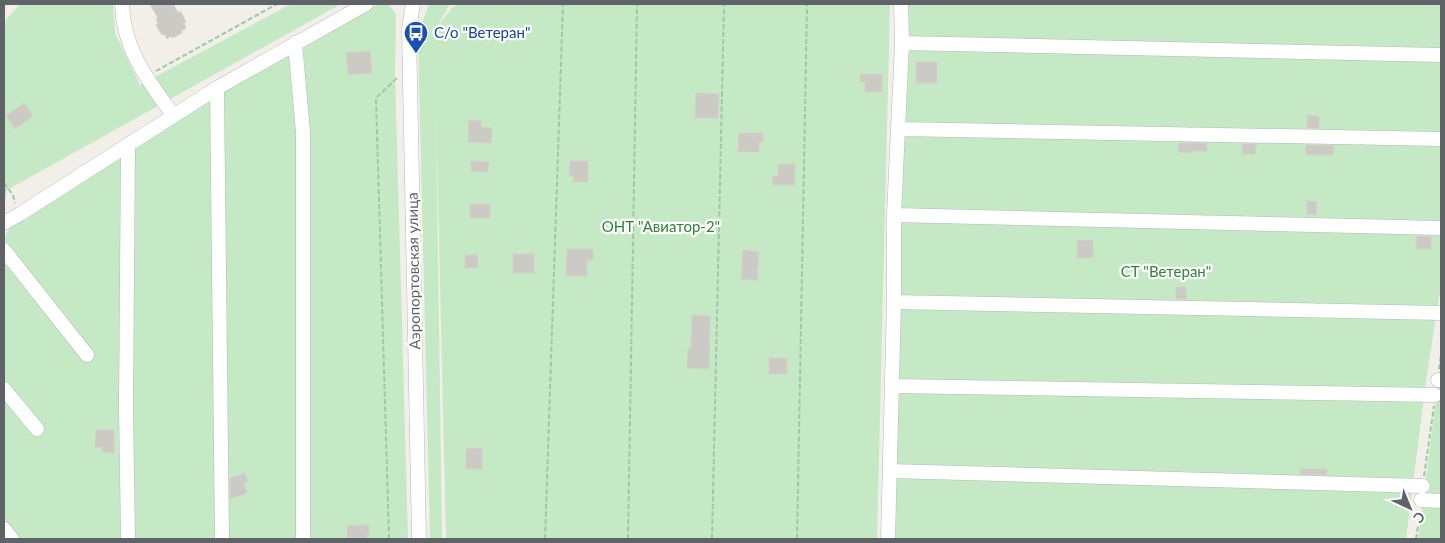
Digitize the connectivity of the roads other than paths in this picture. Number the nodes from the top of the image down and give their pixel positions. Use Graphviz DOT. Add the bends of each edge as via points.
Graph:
graph roads {
  1 [pos="122,4"];
  2 [pos="366,4"];
  3 [pos="413,4"];
  4 [pos="901,4"];
  5 [pos="295,43"];
  6 [pos="902,43"];
  7 [pos="1441,55"];
  8 [pos="217,88"];
  9 [pos="173,116"];
  10 [pos="898,129"];
  11 [pos="1441,139"];
  12 [pos="128,145"];
  13 [pos="894,215"];
  14 [pos="4,223"];
  15 [pos="1441,228"];
  16 [pos="4,250"];
  17 [pos="894,302"];
  18 [pos="1441,313"];
  19 [pos="88,354"];
  20 [pos="892,386"];
  21 [pos="4,389"];
  22 [pos="1436,396"];
  23 [pos="37,429"];
  24 [pos="890,470"];
  25 [pos="1441,501"];
  26 [pos="4,529"];
  27 [pos="12,539"];
  28 [pos="128,539"];
  29 [pos="222,539"];
  30 [pos="302,539"];
  31 [pos="420,539"];
  32 [pos="888,539"];
  1 -- 9 [label="street" via="125,32 132,51"];
  2 -- 5 [label="street"];
  3 -- 31 [label="street, Аэропортовская улица" via="409,29"];
  4 -- 6 [label="street"];
  5 -- 8 [label="street"];
  5 -- 30 [label="street" via="303,132"];
  6 -- 7 [label="street"];
  6 -- 10 [label="street"];
  8 -- 9 [label="street"];
  8 -- 29 [label="street"];
  9 -- 12 [label="street"];
  10 -- 11 [label="street"];
  10 -- 13 [label="street"];
  12 -- 14 [label="street"];
  12 -- 28 [label="street"];
  13 -- 15 [label="street"];
  13 -- 17 [label="street"];
  16 -- 19 [label="street"];
  17 -- 18 [label="street"];
  17 -- 20 [label="street"];
  20 -- 22 [label="street"];
  20 -- 24 [label="street"];
  21 -- 23 [label="street"];
  24 -- 25 [label="street" via="1422,493"];
  24 -- 32 [label="street"];
  26 -- 27 [label="street"];
}
